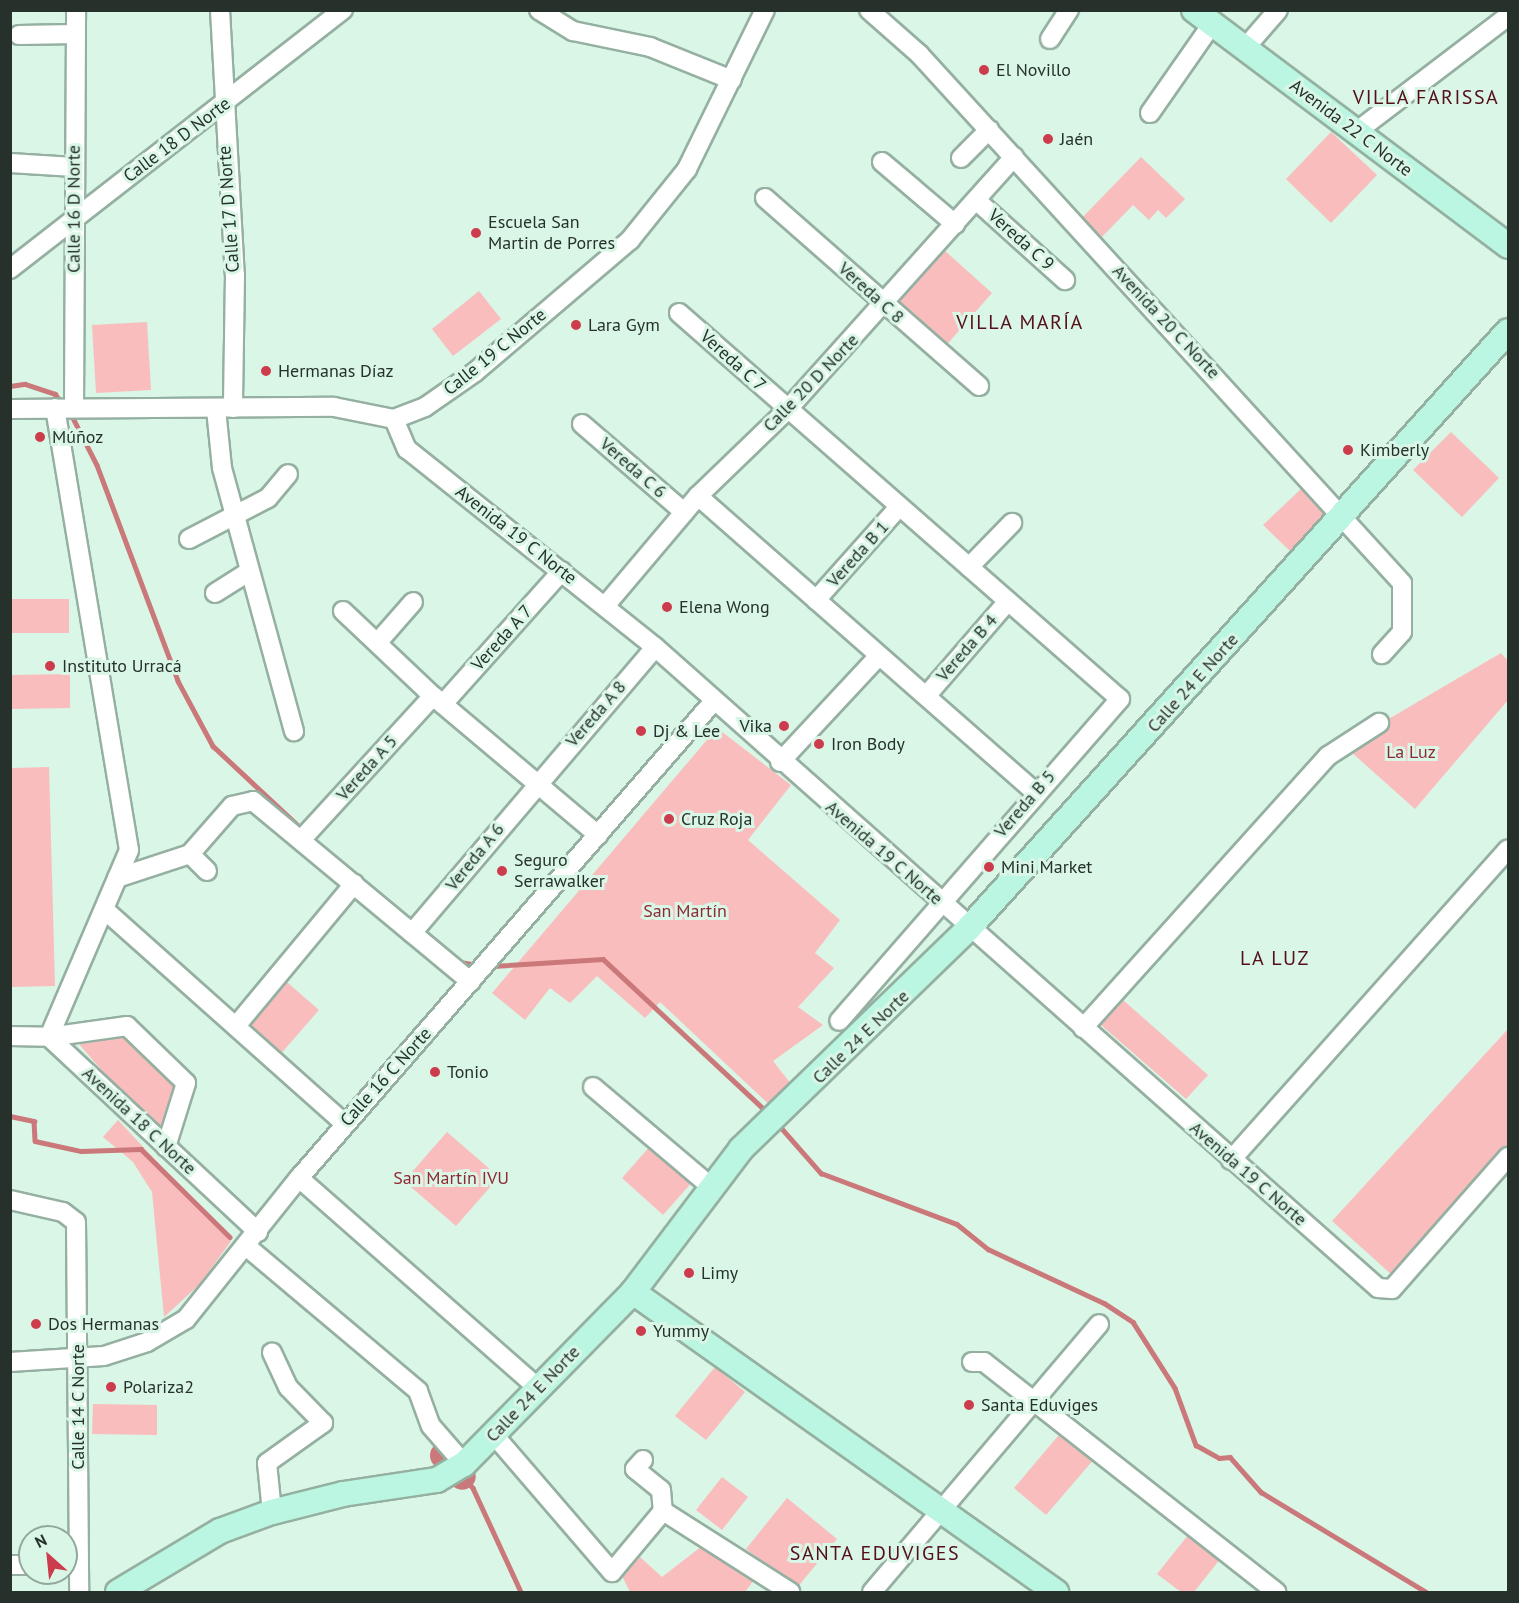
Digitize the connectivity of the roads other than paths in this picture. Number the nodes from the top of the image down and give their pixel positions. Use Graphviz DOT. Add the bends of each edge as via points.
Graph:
graph roads {
  1 [pos="76,10"];
  2 [pos="220,10"];
  3 [pos="343,10"];
  4 [pos="538,10"];
  5 [pos="765,10"];
  6 [pos="1069,10"];
  7 [pos="1278,10"];
  8 [pos="872,12"];
  9 [pos="1509,16"];
  10 [pos="1203,17"];
  11 [pos="76,34"];
  12 [pos="19,35"];
  13 [pos="1050,39"];
  14 [pos="1245,48"];
  15 [pos="732,80"];
  16 [pos="222,108"];
  17 [pos="1150,113"];
  18 [pos="989,130"];
  19 [pos="1356,132"];
  20 [pos="1014,157"];
  21 [pos="962,158"];
  22 [pos="882,162"];
  23 [pos="10,163"];
  24 [pos="74,167"];
  25 [pos="765,198"];
  26 [pos="976,200"];
  27 [pos="73,218"];
  28 [pos="955,224"];
  29 [pos="1509,246"];
  30 [pos="10,269"];
  31 [pos="1065,280"];
  32 [pos="884,306"];
  33 [pos="679,313"];
  34 [pos="1509,331"];
  35 [pos="978,386"];
  36 [pos="65,408"];
  37 [pos="10,409"];
  38 [pos="224,409"];
  39 [pos="788,410"];
  40 [pos="394,419"];
  41 [pos="582,424"];
  42 [pos="288,474"];
  43 [pos="698,496"];
  44 [pos="899,507"];
  45 [pos="684,513"];
  46 [pos="235,514"];
  47 [pos="1344,518"];
  48 [pos="1012,523"];
  49 [pos="189,539"];
  50 [pos="969,567"];
  51 [pos="250,571"];
  52 [pos="562,571"];
  53 [pos="215,593"];
  54 [pos="816,600"];
  55 [pos="1008,601"];
  56 [pos="413,603"];
  57 [pos="605,606"];
  58 [pos="343,611"];
  59 [pos="378,642"];
  60 [pos="655,647"];
  61 [pos="1382,654"];
  62 [pos="879,656"];
  63 [pos="927,695"];
  64 [pos="1120,699"];
  65 [pos="438,700"];
  66 [pos="714,701"];
  67 [pos="1379,723"];
  68 [pos="294,731"];
  69 [pos="780,762"];
  70 [pos="537,782"];
  71 [pos="1035,792"];
  72 [pos="598,835"];
  73 [pos="305,836"];
  74 [pos="1509,849"];
  75 [pos="190,854"];
  76 [pos="207,871"];
  77 [pos="117,878"];
  78 [pos="354,884"];
  79 [pos="940,901"];
  80 [pos="106,911"];
  81 [pos="416,928"];
  82 [pos="969,928"];
  83 [pos="475,978"];
  84 [pos="839,1021"];
  85 [pos="236,1026"];
  86 [pos="1083,1028"];
  87 [pos="10,1036"];
  88 [pos="49,1037"];
  89 [pos="593,1087"];
  90 [pos="345,1124"];
  91 [pos="166,1147"];
  92 [pos="1509,1157"];
  93 [pos="1231,1160"];
  94 [pos="299,1178"];
  95 [pos="710,1186"];
  96 [pos="10,1200"];
  97 [pos="252,1239"];
  98 [pos="633,1292"];
  99 [pos="1099,1324"];
  100 [pos="272,1353"];
  101 [pos="10,1362"];
  102 [pos="78,1362"];
  103 [pos="972,1362"];
  104 [pos="538,1388"];
  105 [pos="1031,1404"];
  106 [pos="494,1435"];
  107 [pos="644,1460"];
  108 [pos="462,1466"];
  109 [pos="663,1511"];
  110 [pos="940,1511"];
  111 [pos="272,1512"];
  112 [pos="73,1525"];
  113 [pos="118,1593"];
  114 [pos="790,1593"];
  115 [pos="872,1593"];
  116 [pos="1056,1593"];
  117 [pos="1276,1593"];
  1 -- 11 [label="street, Calle 16 D Norte"];
  2 -- 16 [label="street, Calle 17 D Norte"];
  3 -- 16 [label="street, Calle 18 D Norte"];
  4 -- 15 [label="street" via="573,31 650,47"];
  5 -- 15 [label="street, Calle 19 C Norte"];
  6 -- 13 [label="street"];
  7 -- 14 [label="street"];
  8 -- 18 [label="street, Avenida 20 C Norte" via="920,54"];
  9 -- 19 [label="street"];
  10 -- 14 [label="main road, Avenida 22 C Norte"];
  10 -- 17 [label="street"];
  11 -- 12 [label="street"];
  11 -- 24 [label="street, Calle 16 D Norte"];
  14 -- 19 [label="main road, Avenida 22 C Norte"];
  15 -- 40 [label="street, Calle 19 C Norte" via="687,169 630,240 475,372 425,407"];
  16 -- 27 [label="street, Calle 18 D Norte"];
  16 -- 38 [label="street, Calle 17 D Norte" via="235,274"];
  18 -- 20 [label="street, Avenida 20 C Norte"];
  18 -- 21 [label="street"];
  19 -- 29 [label="main road, Avenida 22 C Norte"];
  20 -- 26 [label="street, Calle 20 D Norte"];
  20 -- 47 [label="street, Avenida 20 C Norte"];
  22 -- 28 [label="street"];
  23 -- 24 [label="street"];
  24 -- 27 [label="street, Calle 16 D Norte"];
  25 -- 32 [label="street, Vereda C 8"];
  26 -- 28 [label="street, Calle 20 D Norte"];
  26 -- 31 [label="street, Vereda C 9"];
  27 -- 30 [label="street, Calle 18 D Norte"];
  27 -- 36 [label="street, Calle 16 D Norte"];
  28 -- 32 [label="street, Calle 20 D Norte"];
  32 -- 35 [label="street, Vereda C 8"];
  32 -- 39 [label="street, Calle 20 D Norte"];
  33 -- 39 [label="street, Vereda C 7"];
  34 -- 47 [label="main road, Calle 24 E Norte"];
  36 -- 37 [label="street"];
  36 -- 38 [label="street"];
  36 -- 77 [label="street, Calle 16 D Norte" via="129,850"];
  38 -- 40 [label="street" via="334,407"];
  38 -- 46 [label="street, Calle 17 D Norte" via="222,468"];
  39 -- 43 [label="street, Calle 20 D Norte"];
  39 -- 44 [label="street, Vereda C 7"];
  40 -- 52 [label="street, Avenida 19 C Norte" via="407,449"];
  41 -- 45 [label="street, Vereda C 6"];
  42 -- 46 [label="street" via="268,498"];
  43 -- 45 [label="street, Calle 20 D Norte"];
  43 -- 54 [label="street"];
  44 -- 50 [label="street, Vereda C 7"];
  44 -- 54 [label="street, Vereda B 1"];
  45 -- 57 [label="street, Calle 20 D Norte"];
  46 -- 49 [label="street"];
  46 -- 51 [label="street, Calle 17 D Norte"];
  47 -- 61 [label="street, Avenida 20 C Norte" via="1402,583 1402,632"];
  47 -- 82 [label="main road, Calle 24 E Norte"];
  48 -- 50 [label="street"];
  50 -- 55 [label="street, Vereda C 7"];
  51 -- 53 [label="street"];
  51 -- 68 [label="street, Calle 17 D Norte"];
  52 -- 57 [label="street, Avenida 19 C Norte"];
  52 -- 65 [label="street, Vereda A 7"];
  54 -- 62 [label="street"];
  55 -- 63 [label="street, Vereda B 4"];
  55 -- 64 [label="street, Vereda C 7"];
  56 -- 59 [label="street"];
  57 -- 60 [label="street, Avenida 19 C Norte"];
  58 -- 59 [label="street"];
  59 -- 65 [label="street"];
  60 -- 66 [label="street, Avenida 19 C Norte"];
  60 -- 70 [label="street, Vereda A 8"];
  62 -- 63 [label="street"];
  62 -- 69 [label="street"];
  63 -- 71 [label="street"];
  64 -- 71 [label="street, Vereda B 5"];
  65 -- 70 [label="street"];
  65 -- 73 [label="street, Vereda A 5"];
  66 -- 69 [label="street, Avenida 19 C Norte"];
  66 -- 72 [label="street, Calle 16 C Norte"];
  67 -- 86 [label="street" via="1328,756"];
  69 -- 79 [label="street, Avenida 19 C Norte"];
  70 -- 72 [label="street"];
  70 -- 81 [label="street, Vereda A 6"];
  71 -- 79 [label="street, Vereda B 5"];
  72 -- 83 [label="street, Calle 16 C Norte"];
  73 -- 75 [label="street" via="246,800 232,806"];
  73 -- 78 [label="street"];
  74 -- 93 [label="street"];
  75 -- 76 [label="street"];
  75 -- 77 [label="street"];
  77 -- 80 [label="street, Calle 16 D Norte"];
  78 -- 81 [label="street"];
  78 -- 85 [label="street"];
  79 -- 82 [label="street, Avenida 19 C Norte"];
  79 -- 84 [label="street, Vereda B 5"];
  80 -- 85 [label="street"];
  80 -- 88 [label="street, Calle 16 D Norte"];
  81 -- 83 [label="street"];
  82 -- 86 [label="street, Avenida 19 C Norte"];
  82 -- 95 [label="main road, Calle 24 E Norte"];
  83 -- 90 [label="street, Calle 16 C Norte"];
  85 -- 90 [label="street"];
  86 -- 93 [label="street, Avenida 19 C Norte"];
  87 -- 88 [label="street"];
  88 -- 91 [label="street, Avenida 18 C Norte"];
  88 -- 91 [label="street" via="127,1026 186,1083"];
  89 -- 95 [label="street"];
  90 -- 94 [label="street, Calle 16 C Norte"];
  91 -- 97 [label="street, Avenida 18 C Norte"];
  92 -- 93 [label="street, Avenida 19 C Norte" via="1392,1289 1378,1288"];
  94 -- 97 [label="street, Calle 16 C Norte"];
  94 -- 104 [label="street"];
  95 -- 98 [label="main road, Calle 24 E Norte"];
  96 -- 102 [label="street, Calle 14 C Norte" via="63,1212 76,1222"];
  97 -- 102 [label="street, Calle 16 C Norte" via="186,1319 147,1342"];
  97 -- 108 [label="street, Avenida 18 C Norte" via="417,1391 431,1426"];
  98 -- 104 [label="main road, Calle 24 E Norte"];
  98 -- 110 [label="main road"];
  99 -- 105 [label="street"];
  100 -- 111 [label="street" via="288,1387 323,1423 267,1463"];
  101 -- 102 [label="street, Calle 16 C Norte"];
  102 -- 112 [label="street, Calle 14 C Norte"];
  103 -- 105 [label="street" via="984,1362"];
  104 -- 106 [label="main road, Calle 24 E Norte"];
  105 -- 110 [label="street"];
  105 -- 117 [label="street"];
  106 -- 108 [label="main road, Calle 24 E Norte"];
  106 -- 109 [label="street" via="612,1572"];
  107 -- 109 [label="street" via="635,1469 661,1490"];
  108 -- 111 [label="main road, Calle 24 E Norte" via="437,1480 343,1494"];
  109 -- 114 [label="street"];
  110 -- 115 [label="street"];
  110 -- 116 [label="main road"];
  111 -- 113 [label="main road, Calle 24 E Norte" via="220,1531"];
}
